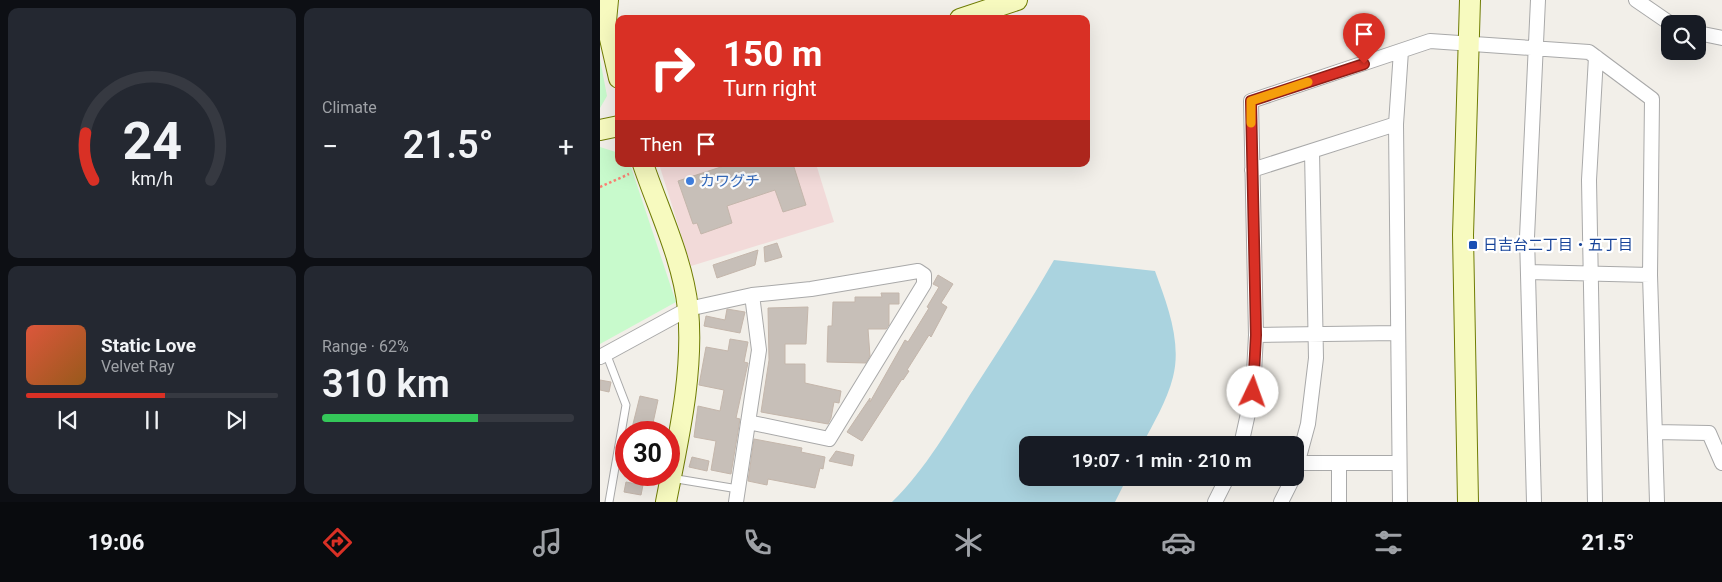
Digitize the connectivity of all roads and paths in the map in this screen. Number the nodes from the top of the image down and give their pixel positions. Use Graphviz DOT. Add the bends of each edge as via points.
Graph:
graph roads {
  1 [pos="608,0"];
  2 [pos="1016,0"];
  3 [pos="1470,0"];
  4 [pos="1538,0"];
  5 [pos="1636,0"];
  6 [pos="972,15"];
  7 [pos="1661,17"];
  8 [pos="1706,35"];
  9 [pos="1722,38"];
  10 [pos="1468,42"];
  11 [pos="1534,46"];
  12 [pos="1401,51"];
  13 [pos="1596,57"];
  14 [pos="615,60"];
  15 [pos="1396,124"];
  16 [pos="615,127"];
  17 [pos="600,130"];
  18 [pos="1312,151"];
  19 [pos="642,167"];
  20 [pos="644,167"];
  21 [pos="1252,170"];
  22 [pos="600,187"];
  23 [pos="1528,272"];
  24 [pos="1590,275"];
  25 [pos="1650,275"];
  26 [pos="752,295"];
  27 [pos="688,309"];
  28 [pos="1317,333"];
  29 [pos="1397,333"];
  30 [pos="1256,335"];
  31 [pos="603,355"];
  32 [pos="679,421"];
  33 [pos="748,422"];
  34 [pos="1656,432"];
  35 [pos="1243,436"];
  36 [pos="1304,436"];
  37 [pos="1339,463"];
  38 [pos="1400,463"];
  39 [pos="1722,463"];
  40 [pos="1304,467"];
  41 [pos="680,480"];
  42 [pos="669,486"];
  43 [pos="1223,486"];
  44 [pos="1288,486"];
  45 [pos="737,496"];
  46 [pos="609,502"];
  47 [pos="666,502"];
  48 [pos="1215,502"];
  49 [pos="1281,502"];
  50 [pos="1339,502"];
  51 [pos="1400,502"];
  52 [pos="1468,502"];
  53 [pos="1534,502"];
  54 [pos="1595,502"];
  55 [pos="1657,502"];
  1 -- 14 [label="street" via="606,21"];
  2 -- 6 [label="street"];
  3 -- 10 [label="street"];
  4 -- 11 [label="street"];
  5 -- 7 [label="street"];
  8 -- 9 [label="street"];
  10 -- 11 [label="street"];
  10 -- 12 [label="street" via="1430,41"];
  10 -- 52 [label="street" via="1462,235"];
  11 -- 13 [label="street" via="1588,52"];
  11 -- 23 [label="street"];
  12 -- 15 [label="street"];
  12 -- 21 [label="street" via="1251,101"];
  13 -- 24 [label="street" via="1589,180"];
  13 -- 25 [label="street" via="1652,99"];
  15 -- 18 [label="street"];
  15 -- 29 [label="street"];
  16 -- 17 [label="street"];
  18 -- 21 [label="street"];
  18 -- 28 [label="street"];
  19 -- 22 [label="path"];
  20 -- 27 [label="street" via="682,275"];
  21 -- 30 [label="street"];
  23 -- 24 [label="street"];
  23 -- 53 [label="street"];
  24 -- 25 [label="street"];
  24 -- 54 [label="street"];
  25 -- 34 [label="street"];
  26 -- 27 [label="street"];
  26 -- 33 [label="street" via="759,350"];
  26 -- 33 [label="street" via="811,289 918,271 924,275 924,284 829,439"];
  27 -- 31 [label="street"];
  27 -- 32 [label="street" via="689,350"];
  28 -- 29 [label="street"];
  28 -- 30 [label="street"];
  28 -- 36 [label="street" via="1314,391"];
  29 -- 38 [label="street"];
  30 -- 35 [label="street" via="1253,392"];
  31 -- 46 [label="lane" via="626,405"];
  33 -- 45 [label="street"];
  34 -- 39 [label="street" via="1709,433"];
  34 -- 55 [label="street"];
  37 -- 38 [label="street"];
  37 -- 40 [label="street"];
  37 -- 50 [label="street"];
  38 -- 51 [label="street"];
  41 -- 45 [label="lane"];
  42 -- 47 [label="street"];
  43 -- 48 [label="street"];
  44 -- 49 [label="street"];
}
